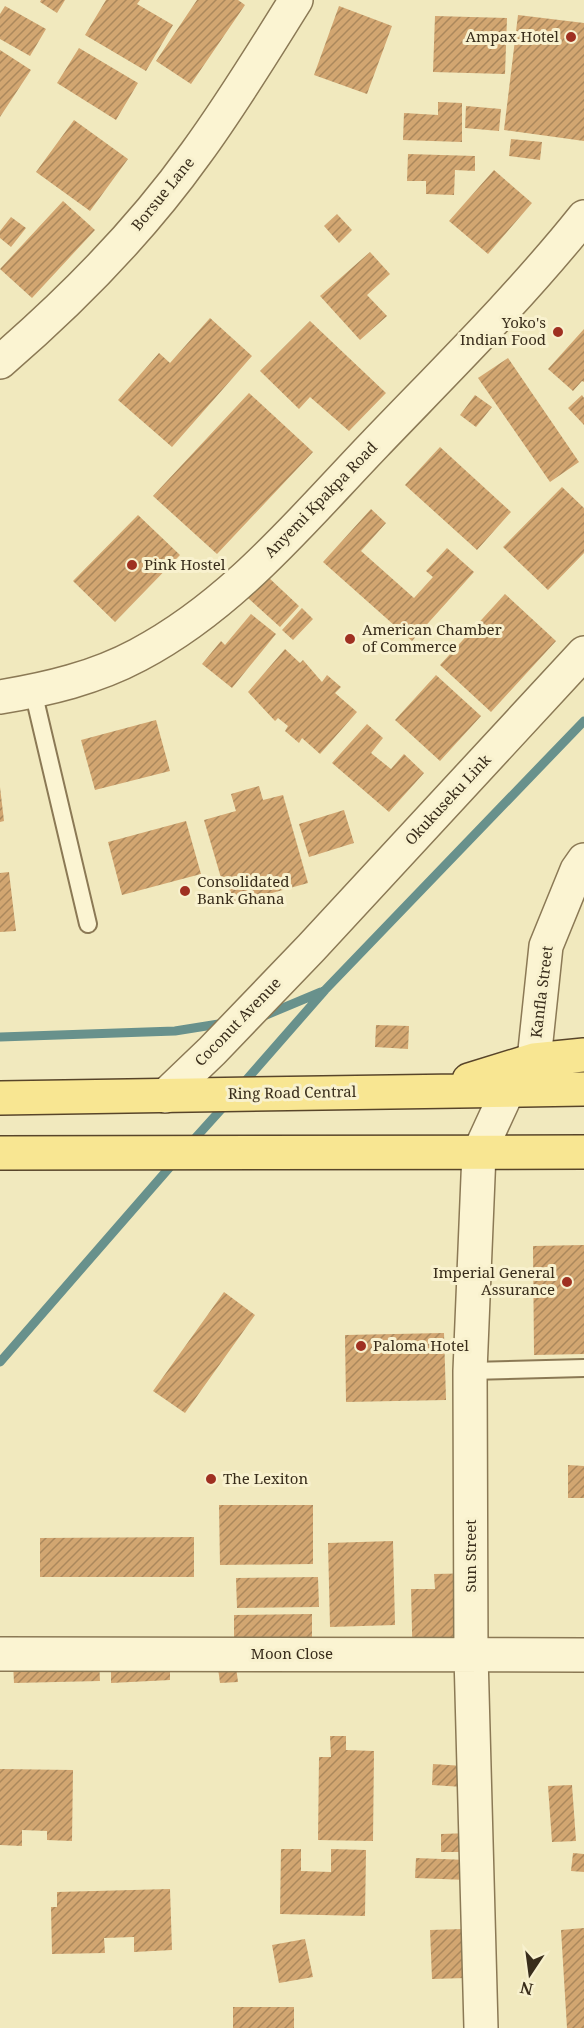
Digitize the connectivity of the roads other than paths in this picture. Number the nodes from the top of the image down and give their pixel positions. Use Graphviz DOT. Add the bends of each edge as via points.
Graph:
graph roads {
  1 [pos="296,0"];
  2 [pos="584,217"];
  3 [pos="0,362"];
  4 [pos="584,653"];
  5 [pos="33,691"];
  6 [pos="0,697"];
  7 [pos="584,860"];
  8 [pos="88,924"];
  9 [pos="311,948"];
  10 [pos="584,1055"];
  11 [pos="534,1060"];
  12 [pos="584,1089"];
  13 [pos="436,1090"];
  14 [pos="508,1090"];
  15 [pos="178,1096"];
  16 [pos="0,1098"];
  17 [pos="584,1152"];
  18 [pos="0,1153"];
  19 [pos="479,1153"];
  20 [pos="584,1368"];
  21 [pos="470,1371"];
  22 [pos="0,1653"];
  23 [pos="471,1655"];
  24 [pos="584,1655"];
  25 [pos="481,2028"];
  1 -- 3 [label="street, Borsue Lane" via="196,153 140,224 48,321"];
  2 -- 5 [label="street, Anyemi Kpakpa Road" via="406,413 219,602 138,655 74,682"];
  4 -- 9 [label="street, Okukuseku Link"];
  5 -- 6 [label="street, Anyemi Kpakpa Road"];
  5 -- 8 [label="lane"];
  7 -- 11 [label="street, Kanfla Street" via="546,946"];
  9 -- 15 [label="street, Coconut Avenue" via="212,1051"];
  10 -- 11 [label="main road"];
  11 -- 13 [label="main road"];
  12 -- 14 [label="main road, Ring Road Central"];
  13 -- 14 [label="main road, Ring Road Central"];
  13 -- 15 [label="main road, Ring Road Central"];
  14 -- 19 [label="street, Sun Street"];
  15 -- 16 [label="main road, Ring Road Central"];
  17 -- 19 [label="main road"];
  18 -- 19 [label="main road"];
  19 -- 21 [label="street, Sun Street"];
  20 -- 21 [label="lane"];
  21 -- 23 [label="street, Sun Street"];
  22 -- 23 [label="street, Moon Close"];
  23 -- 24 [label="street, Moon Close"];
  23 -- 25 [label="street, Sun Street"];
}
